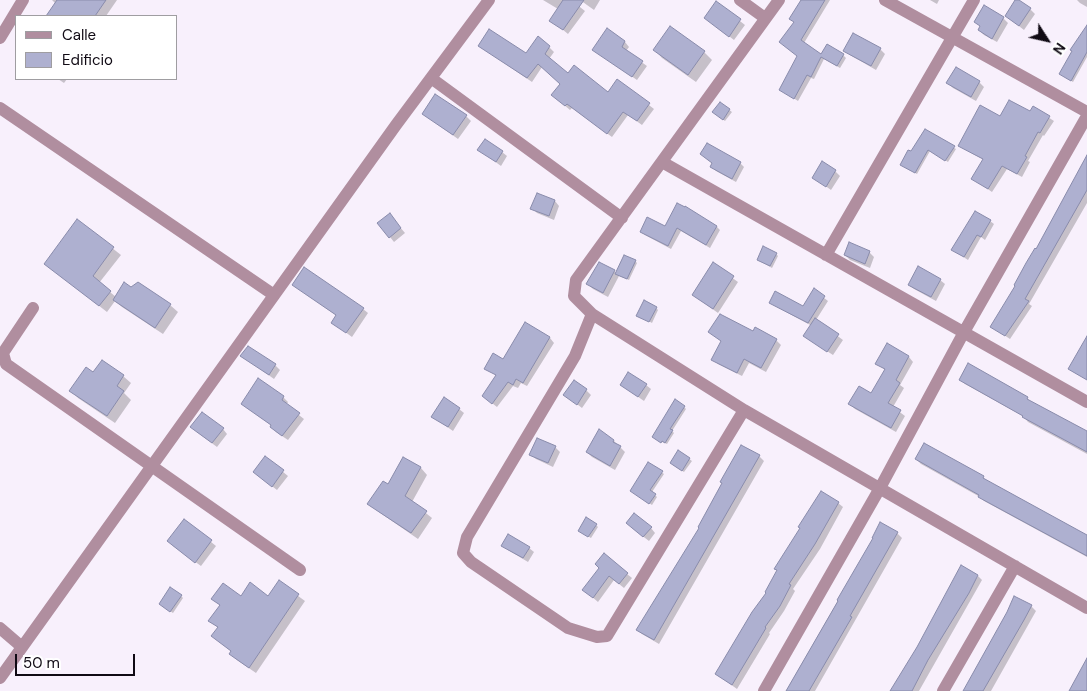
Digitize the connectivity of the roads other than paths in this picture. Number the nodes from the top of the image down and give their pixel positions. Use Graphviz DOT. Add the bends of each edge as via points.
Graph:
graph roads {
  1 [pos="24,0"];
  2 [pos="489,0"];
  3 [pos="740,0"];
  4 [pos="778,0"];
  5 [pos="885,0"];
  6 [pos="974,0"];
  7 [pos="765,18"];
  8 [pos="953,37"];
  9 [pos="0,38"];
  10 [pos="431,78"];
  11 [pos="0,108"];
  12 [pos="1087,112"];
  13 [pos="1087,116"];
  14 [pos="662,162"];
  15 [pos="622,218"];
  16 [pos="826,255"];
  17 [pos="274,295"];
  18 [pos="33,308"];
  19 [pos="592,314"];
  20 [pos="964,332"];
  21 [pos="1087,402"];
  22 [pos="744,410"];
  23 [pos="152,466"];
  24 [pos="880,488"];
  25 [pos="1015,566"];
  26 [pos="300,570"];
  27 [pos="1087,608"];
  28 [pos="0,628"];
  29 [pos="22,647"];
  30 [pos="0,678"];
  31 [pos="764,691"];
  32 [pos="943,691"];
  1 -- 9 [label="street"];
  2 -- 10 [label="street"];
  3 -- 7 [label="street"];
  4 -- 7 [label="street"];
  5 -- 8 [label="street"];
  6 -- 8 [label="street"];
  7 -- 14 [label="street"];
  8 -- 12 [label="street"];
  8 -- 16 [label="street"];
  10 -- 15 [label="street"];
  10 -- 17 [label="street"];
  11 -- 17 [label="street"];
  13 -- 20 [label="street"];
  14 -- 15 [label="street"];
  14 -- 16 [label="street"];
  15 -- 19 [label="street" via="576,280 574,296"];
  16 -- 20 [label="street"];
  17 -- 23 [label="street"];
  18 -- 23 [label="street" via="3,353 6,364"];
  19 -- 22 [label="street"];
  19 -- 22 [label="street" via="575,356 467,537 464,553 471,562 568,628 597,637 607,636"];
  20 -- 21 [label="street"];
  20 -- 24 [label="street"];
  22 -- 24 [label="street"];
  23 -- 26 [label="street"];
  23 -- 29 [label="street"];
  24 -- 25 [label="street"];
  24 -- 31 [label="street"];
  25 -- 27 [label="street"];
  25 -- 32 [label="street"];
  28 -- 29 [label="street"];
  29 -- 30 [label="street"];
}
